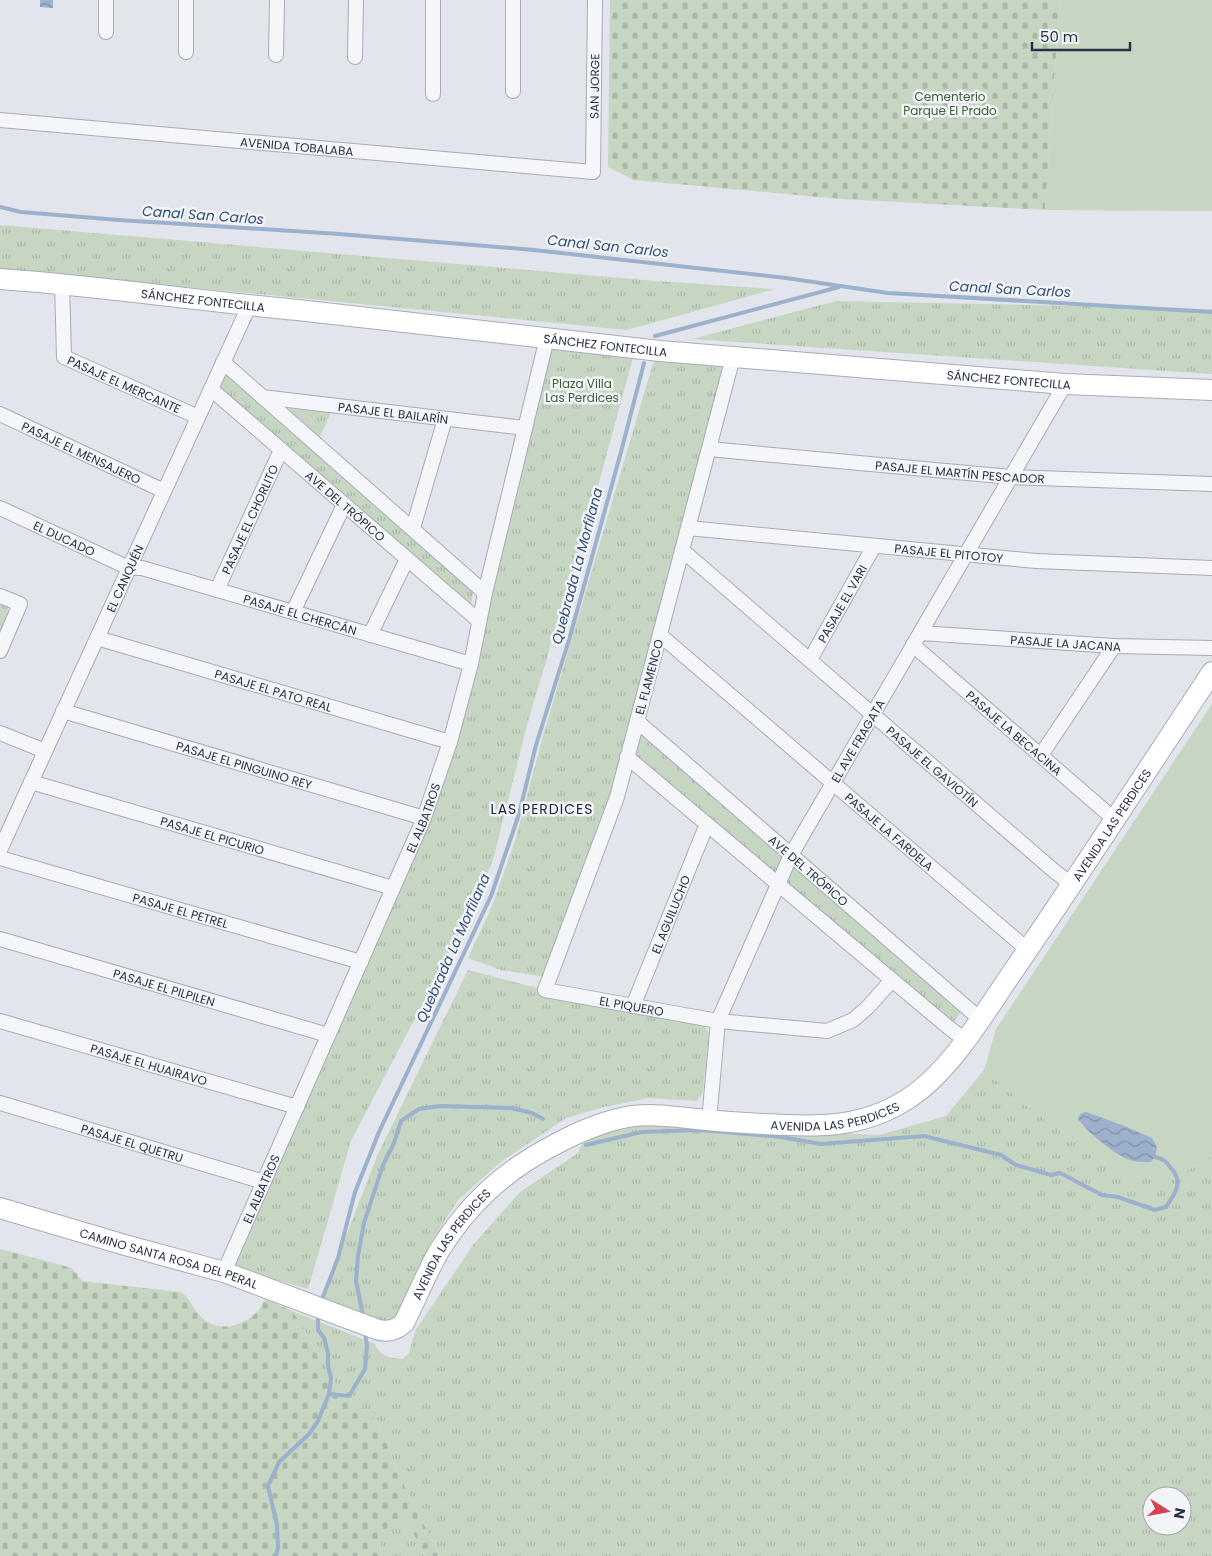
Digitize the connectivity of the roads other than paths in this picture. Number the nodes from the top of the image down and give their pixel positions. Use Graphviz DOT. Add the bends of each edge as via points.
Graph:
graph roads {
  1 [pos="106,0"];
  2 [pos="186,0"];
  3 [pos="277,0"];
  4 [pos="356,0"];
  5 [pos="433,0"];
  6 [pos="513,0"];
  7 [pos="595,0"];
  8 [pos="106,32"];
  9 [pos="186,52"];
  10 [pos="276,55"];
  11 [pos="355,57"];
  12 [pos="513,91"];
  13 [pos="433,94"];
  14 [pos="0,120"];
  15 [pos="593,172"];
  16 [pos="0,279"];
  17 [pos="62,283"];
  18 [pos="249,306"];
  19 [pos="547,338"];
  20 [pos="733,357"];
  21 [pos="223,362"];
  22 [pos="1065,384"];
  23 [pos="210,389"];
  24 [pos="1212,390"];
  25 [pos="262,397"];
  26 [pos="0,414"];
  27 [pos="198,417"];
  28 [pos="445,419"];
  29 [pos="525,428"];
  30 [pos="709,448"];
  31 [pos="281,450"];
  32 [pos="1011,477"];
  33 [pos="1212,484"];
  34 [pos="164,492"];
  35 [pos="344,505"];
  36 [pos="0,508"];
  37 [pos="413,528"];
  38 [pos="688,528"];
  39 [pos="874,546"];
  40 [pos="682,550"];
  41 [pos="966,554"];
  42 [pos="407,559"];
  43 [pos="129,568"];
  44 [pos="1212,568"];
  45 [pos="217,590"];
  46 [pos="485,593"];
  47 [pos="0,596"];
  48 [pos="293,612"];
  49 [pos="479,621"];
  50 [pos="370,635"];
  51 [pos="660,635"];
  52 [pos="97,638"];
  53 [pos="917,639"];
  54 [pos="1114,646"];
  55 [pos="1212,648"];
  56 [pos="0,651"];
  57 [pos="810,660"];
  58 [pos="471,664"];
  59 [pos="1212,672"];
  60 [pos="63,711"];
  61 [pos="873,714"];
  62 [pos="638,722"];
  63 [pos="0,733"];
  64 [pos="450,742"];
  65 [pos="45,751"];
  66 [pos="1041,755"];
  67 [pos="627,757"];
  68 [pos="31,782"];
  69 [pos="833,783"];
  70 [pos="424,818"];
  71 [pos="1114,819"];
  72 [pos="707,824"];
  73 [pos="0,850"];
  74 [pos="791,855"];
  75 [pos="0,858"];
  76 [pos="778,883"];
  77 [pos="1071,884"];
  78 [pos="393,888"];
  79 [pos="0,939"];
  80 [pos="1028,950"];
  81 [pos="361,962"];
  82 [pos="892,980"];
  83 [pos="545,990"];
  84 [pos="632,1006"];
  85 [pos="980,1019"];
  86 [pos="0,1021"];
  87 [pos="718,1021"];
  88 [pos="328,1035"];
  89 [pos="965,1040"];
  90 [pos="0,1103"];
  91 [pos="297,1107"];
  92 [pos="709,1121"];
  93 [pos="264,1182"];
  94 [pos="0,1208"];
  95 [pos="224,1272"];
  96 [pos="335,1314"];
  1 -- 8 [label="street"];
  2 -- 9 [label="street"];
  3 -- 10 [label="street"];
  4 -- 11 [label="street"];
  5 -- 13 [label="street"];
  6 -- 12 [label="street"];
  7 -- 15 [label="street, SAN JORGE"];
  14 -- 15 [label="street, AVENIDA TOBALABA"];
  16 -- 17 [label="street, SÁNCHEZ FONTECILLA"];
  17 -- 18 [label="street, SÁNCHEZ FONTECILLA"];
  17 -- 27 [label="street, PASAJE EL MERCANTE" via="64,357"];
  18 -- 19 [label="street, SÁNCHEZ FONTECILLA"];
  18 -- 21 [label="street, EL CANQUÉN"];
  19 -- 20 [label="street, SÁNCHEZ FONTECILLA"];
  19 -- 29 [label="street, EL ALBATROS"];
  20 -- 22 [label="street, SÁNCHEZ FONTECILLA"];
  20 -- 30 [label="street, EL FLAMENCO"];
  21 -- 23 [label="street, EL CANQUÉN"];
  21 -- 25 [label="street"];
  22 -- 24 [label="street, SÁNCHEZ FONTECILLA"];
  22 -- 32 [label="street, EL AVE FRAGATA"];
  23 -- 27 [label="street, EL CANQUÉN"];
  23 -- 31 [label="street, AVE DEL TRÓPICO"];
  25 -- 28 [label="street, PASAJE EL BAILARÍN"];
  25 -- 37 [label="street"];
  26 -- 34 [label="street, PASAJE EL MENSAJERO"];
  27 -- 34 [label="street, EL CANQUÉN"];
  28 -- 29 [label="street, PASAJE EL BAILARÍN"];
  28 -- 37 [label="street"];
  29 -- 46 [label="street, EL ALBATROS"];
  30 -- 32 [label="street, PASAJE EL MARTÍN PESCADOR"];
  30 -- 38 [label="street, EL FLAMENCO"];
  31 -- 35 [label="street, AVE DEL TRÓPICO"];
  31 -- 45 [label="street, PASAJE EL CHORLITO"];
  32 -- 33 [label="street, PASAJE EL MARTÍN PESCADOR"];
  32 -- 41 [label="street, EL AVE FRAGATA"];
  34 -- 43 [label="street, EL CANQUÉN"];
  35 -- 42 [label="street, AVE DEL TRÓPICO"];
  35 -- 48 [label="street"];
  36 -- 43 [label="street, EL DUCADO"];
  37 -- 46 [label="street"];
  38 -- 39 [label="street, PASAJE EL PITOTOY"];
  38 -- 40 [label="street, EL FLAMENCO"];
  39 -- 41 [label="street, PASAJE EL PITOTOY"];
  39 -- 57 [label="street, PASAJE EL VARI"];
  40 -- 51 [label="street, EL FLAMENCO"];
  40 -- 57 [label="street, PASAJE EL GAVIOTÍN"];
  41 -- 44 [label="street, PASAJE EL PITOTOY" via="1054,562"];
  41 -- 53 [label="street, EL AVE FRAGATA"];
  42 -- 49 [label="street, AVE DEL TRÓPICO"];
  42 -- 50 [label="street"];
  43 -- 45 [label="street, PASAJE EL CHERCÁN" via="142,568"];
  43 -- 52 [label="street, EL CANQUÉN"];
  45 -- 48 [label="street, PASAJE EL CHERCÁN"];
  46 -- 49 [label="street, EL ALBATROS"];
  47 -- 56 [label="street" via="20,604"];
  48 -- 50 [label="street, PASAJE EL CHERCÁN"];
  49 -- 58 [label="street, EL ALBATROS"];
  50 -- 58 [label="street, PASAJE EL CHERCÁN"];
  51 -- 62 [label="street, EL FLAMENCO"];
  51 -- 69 [label="street, PASAJE LA FARDELA"];
  52 -- 60 [label="street, EL CANQUÉN"];
  52 -- 64 [label="street, PASAJE EL PATO REAL"];
  53 -- 54 [label="street, PASAJE LA JACANA"];
  53 -- 61 [label="street, EL AVE FRAGATA"];
  53 -- 66 [label="street, PASAJE LA BECACINA"];
  54 -- 55 [label="street, PASAJE LA JACANA"];
  54 -- 66 [label="street"];
  57 -- 61 [label="street, PASAJE EL GAVIOTÍN"];
  58 -- 64 [label="street, EL ALBATROS"];
  59 -- 71 [label="street, AVENIDA LAS PERDICES"];
  60 -- 65 [label="street, EL CANQUÉN"];
  60 -- 70 [label="street, PASAJE EL PINGUINO REY"];
  61 -- 69 [label="street, EL AVE FRAGATA"];
  61 -- 77 [label="street, PASAJE EL GAVIOTÍN"];
  62 -- 67 [label="street, EL FLAMENCO"];
  62 -- 74 [label="street, AVE DEL TRÓPICO"];
  63 -- 65 [label="street"];
  64 -- 70 [label="street, EL ALBATROS"];
  65 -- 68 [label="street, EL CANQUÉN"];
  66 -- 71 [label="street, PASAJE LA BECACINA"];
  67 -- 72 [label="street"];
  67 -- 83 [label="street, EL FLAMENCO" via="608,824"];
  68 -- 73 [label="street, EL CANQUÉN"];
  68 -- 78 [label="street, PASAJE EL PICURIO"];
  69 -- 74 [label="street, EL AVE FRAGATA"];
  69 -- 80 [label="street, PASAJE LA FARDELA"];
  70 -- 78 [label="street, EL ALBATROS"];
  71 -- 77 [label="street, AVENIDA LAS PERDICES"];
  72 -- 76 [label="street"];
  72 -- 84 [label="street, EL AGUILUCHO"];
  74 -- 76 [label="street, EL AVE FRAGATA"];
  74 -- 85 [label="street, AVE DEL TRÓPICO"];
  75 -- 81 [label="street, PASAJE EL PETREL"];
  76 -- 82 [label="street"];
  76 -- 87 [label="street, EL AVE FRAGATA"];
  77 -- 80 [label="street, AVENIDA LAS PERDICES"];
  78 -- 81 [label="street, EL ALBATROS"];
  79 -- 88 [label="street, PASAJE EL PILPILEN"];
  80 -- 85 [label="street, AVENIDA LAS PERDICES"];
  81 -- 88 [label="street, EL ALBATROS"];
  82 -- 87 [label="street, EL PIQUERO" via="853,1020 827,1031"];
  82 -- 89 [label="street"];
  83 -- 84 [label="street, EL PIQUERO"];
  84 -- 87 [label="street, EL PIQUERO"];
  85 -- 89 [label="street, AVENIDA LAS PERDICES"];
  86 -- 91 [label="street, PASAJE EL HUAIRAVO"];
  87 -- 92 [label="street, EL AVE FRAGATA"];
  88 -- 91 [label="street, EL ALBATROS"];
  89 -- 92 [label="street, AVENIDA LAS PERDICES" via="945,1066 920,1090 891,1108 859,1121 807,1127"];
  90 -- 93 [label="street, PASAJE EL QUETRU"];
  91 -- 93 [label="street, EL ALBATROS"];
  92 -- 96 [label="street, AVENIDA LAS PERDICES" via="633,1116 569,1137 534,1155 475,1202 454,1229 438,1253 404,1323 381,1331"];
  93 -- 95 [label="street, EL ALBATROS"];
  94 -- 95 [label="street, CAMINO SANTA ROSA DEL PERAL"];
  95 -- 96 [label="street, CAMINO SANTA ROSA DEL PERAL"];
}
